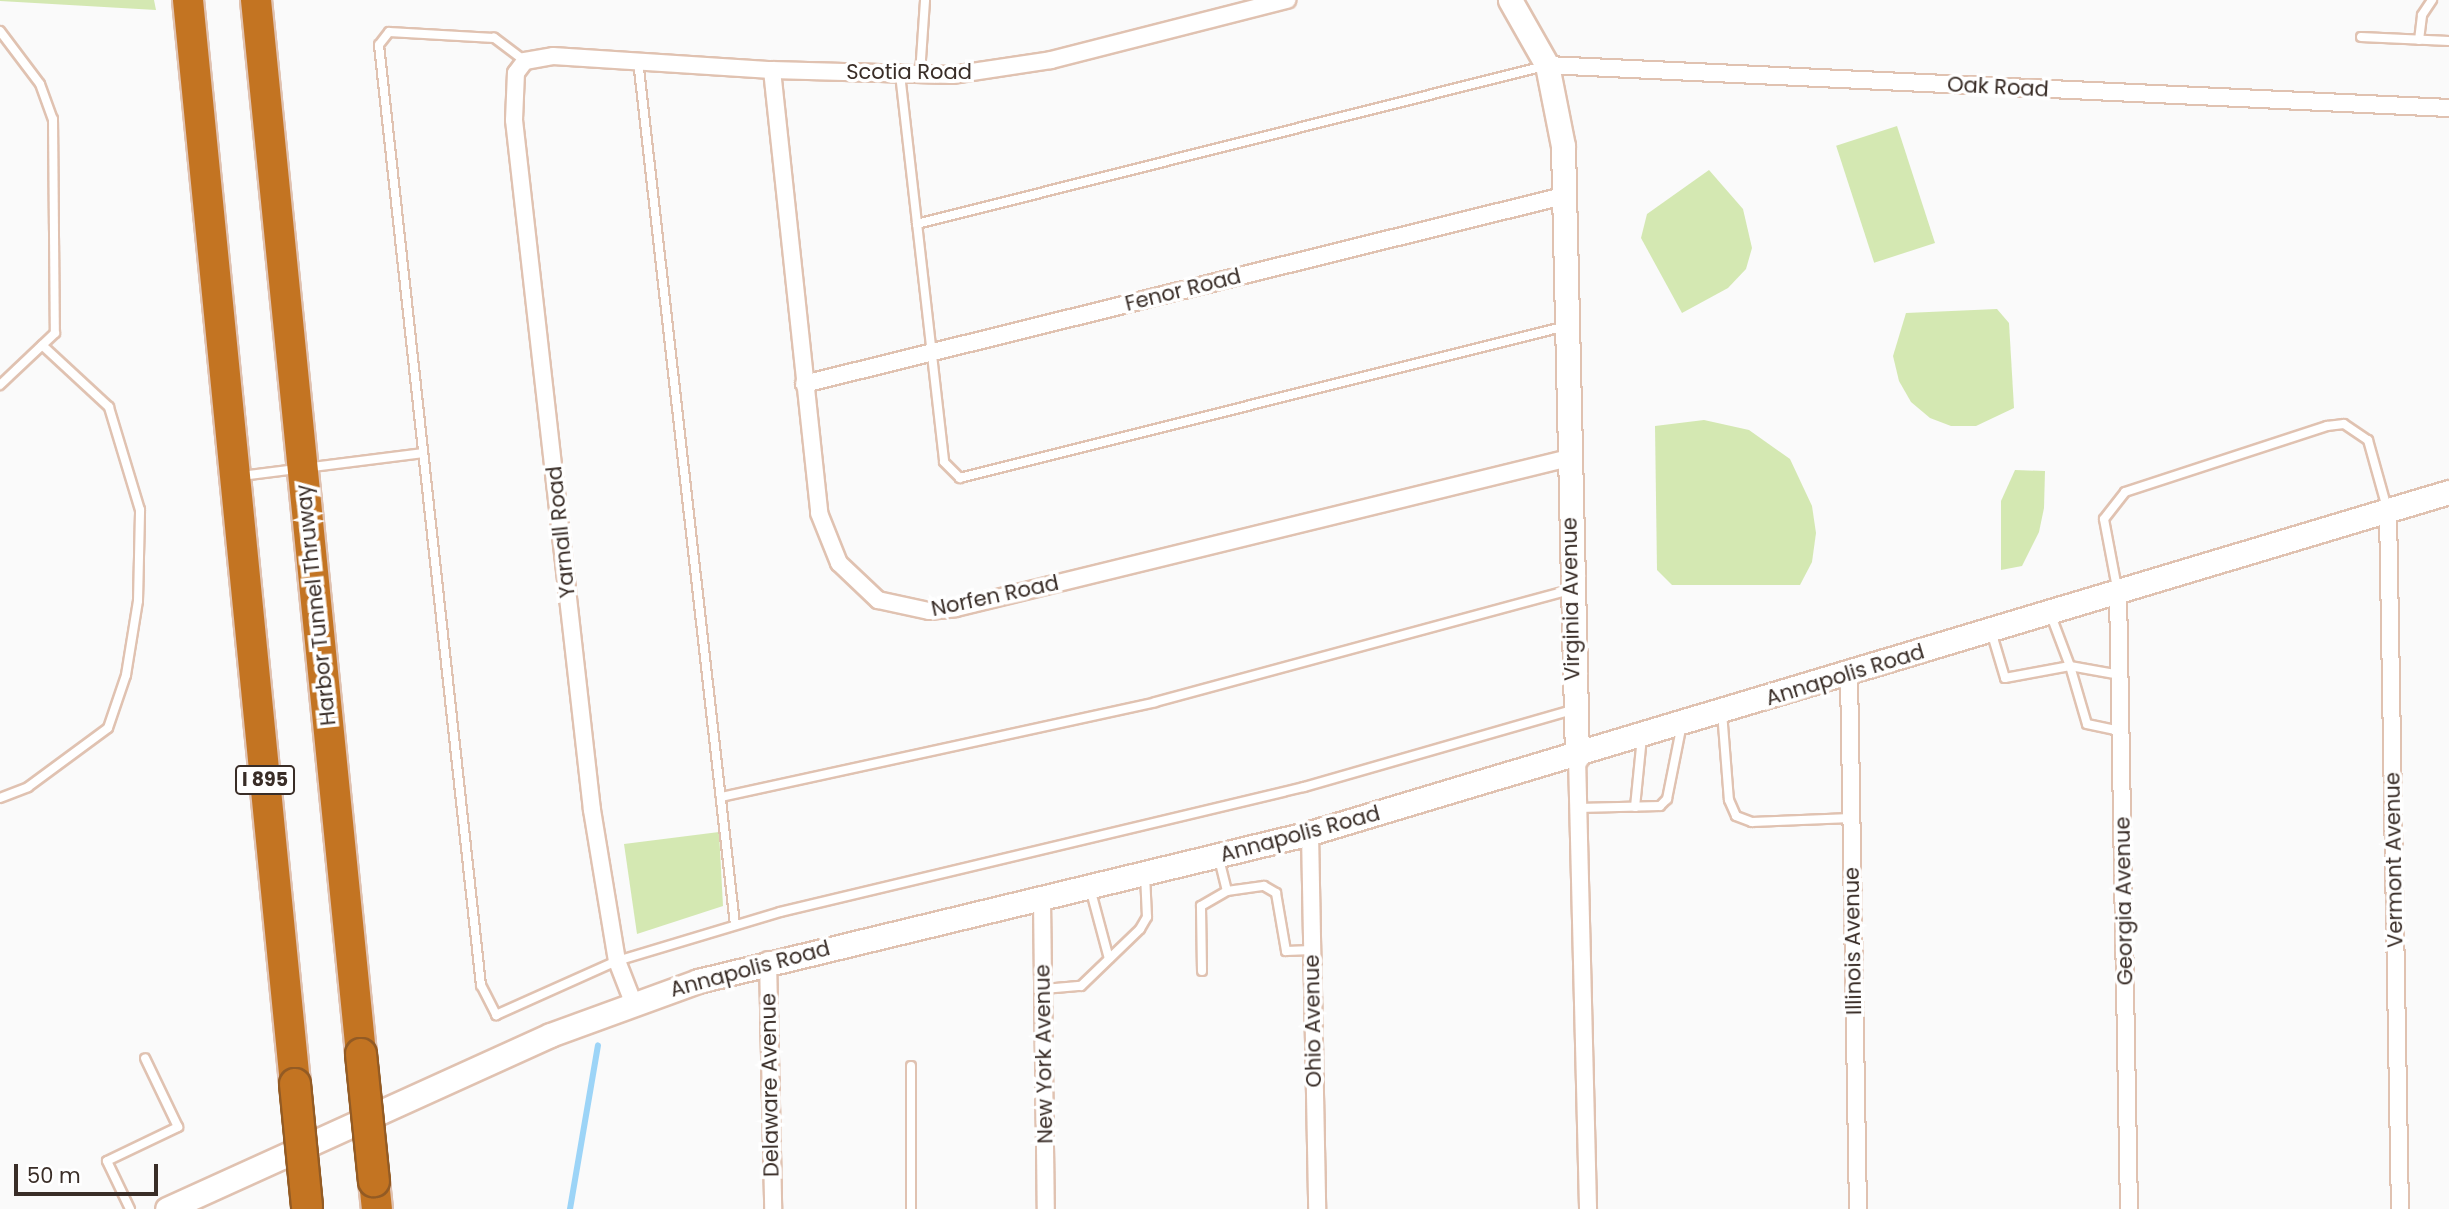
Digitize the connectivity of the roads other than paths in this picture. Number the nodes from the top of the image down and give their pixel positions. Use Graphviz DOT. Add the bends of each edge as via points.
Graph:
graph roads {
  1 [pos="175,0"];
  2 [pos="188,0"];
  3 [pos="256,0"];
  4 [pos="925,0"];
  5 [pos="1287,0"];
  6 [pos="1510,0"];
  7 [pos="2432,0"];
  8 [pos="0,31"];
  9 [pos="2361,37"];
  10 [pos="2419,40"];
  11 [pos="2449,41"];
  12 [pos="638,60"];
  13 [pos="525,61"];
  14 [pos="1547,65"];
  15 [pos="772,70"];
  16 [pos="900,74"];
  17 [pos="920,75"];
  18 [pos="198,96"];
  19 [pos="2449,108"];
  20 [pos="1563,195"];
  21 [pos="917,224"];
  22 [pos="1566,326"];
  23 [pos="42,345"];
  24 [pos="932,352"];
  25 [pos="804,384"];
  26 [pos="0,385"];
  27 [pos="422,453"];
  28 [pos="1569,458"];
  29 [pos="302,468"];
  30 [pos="236,476"];
  31 [pos="2449,492"];
  32 [pos="2388,511"];
  33 [pos="1572,590"];
  34 [pos="2118,592"];
  35 [pos="2050,613"];
  36 [pos="1991,631"];
  37 [pos="2070,666"];
  38 [pos="1849,674"];
  39 [pos="2120,675"];
  40 [pos="1573,710"];
  41 [pos="1721,712"];
  42 [pos="1682,724"];
  43 [pos="2121,731"];
  44 [pos="1642,737"];
  45 [pos="1577,757"];
  46 [pos="720,797"];
  47 [pos="0,798"];
  48 [pos="1635,807"];
  49 [pos="1578,808"];
  50 [pos="1851,818"];
  51 [pos="1310,833"];
  52 [pos="1218,856"];
  53 [pos="1144,874"];
  54 [pos="1090,888"];
  55 [pos="1227,891"];
  56 [pos="1042,900"];
  57 [pos="735,925"];
  58 [pos="1312,950"];
  59 [pos="1109,959"];
  60 [pos="768,960"];
  61 [pos="617,961"];
  62 [pos="1202,971"];
  63 [pos="1044,989"];
  64 [pos="633,1002"];
  65 [pos="145,1058"];
  66 [pos="911,1066"];
  67 [pos="375,1195"];
  68 [pos="307,1208"];
  69 [pos="130,1209"];
  70 [pos="167,1209"];
  71 [pos="773,1209"];
  72 [pos="911,1209"];
  73 [pos="1046,1209"];
  74 [pos="1317,1209"];
  75 [pos="1588,1209"];
  76 [pos="1858,1209"];
  77 [pos="2129,1209"];
  78 [pos="2400,1209"];
  1 -- 18 [label="highway"];
  2 -- 18 [label="highway, I 895"];
  3 -- 29 [label="highway, Harbor Tunnel Thruway"];
  4 -- 17 [label="lane"];
  5 -- 17 [label="street, Scotia Road" via="1051,60"];
  6 -- 14 [label="main road, Virginia Avenue"];
  7 -- 10 [label="lane" via="2422,15"];
  8 -- 23 [label="lane" via="40,84 53,118 55,333"];
  9 -- 10 [label="lane"];
  10 -- 11 [label="lane"];
  12 -- 13 [label="street, Scotia Road" via="553,56"];
  12 -- 15 [label="street, Scotia Road"];
  12 -- 46 [label="lane"];
  13 -- 27 [label="lane" via="494,38 389,32 379,45"];
  13 -- 61 [label="street, Yarnall Road" via="516,73 514,120 592,810"];
  14 -- 19 [label="street, Oak Road"];
  14 -- 20 [label="main road, Virginia Avenue" via="1560,116"];
  14 -- 21 [label="lane"];
  15 -- 16 [label="street, Scotia Road"];
  15 -- 25 [label="street, Norfen Road"];
  16 -- 17 [label="street, Scotia Road"];
  16 -- 21 [label="lane"];
  18 -- 30 [label="highway, I 895"];
  20 -- 22 [label="main road, Virginia Avenue"];
  20 -- 24 [label="street, Fenor Road"];
  21 -- 24 [label="lane"];
  22 -- 24 [label="lane" via="960,478 944,462"];
  22 -- 28 [label="main road, Virginia Avenue"];
  23 -- 26 [label="lane"];
  23 -- 47 [label="lane" via="109,407 139,510 138,601 126,675 108,728 28,787"];
  24 -- 25 [label="street, Fenor Road"];
  25 -- 28 [label="street, Norfen Road" via="819,513 833,551 857,584 878,600 929,611"];
  27 -- 29 [label="lane"];
  27 -- 61 [label="lane" via="481,985 496,1015"];
  28 -- 33 [label="main road, Virginia Avenue"];
  29 -- 30 [label="lane"];
  29 -- 67 [label="highway, Harbor Tunnel Thruway, bridge"];
  30 -- 68 [label="highway, I 895, bridge"];
  31 -- 32 [label="main road, Annapolis Road"];
  32 -- 34 [label="main road, Annapolis Road"];
  32 -- 34 [label="lane" via="2368,440 2344,424 2327,426 2124,492 2104,519"];
  32 -- 78 [label="street, Vermont Avenue"];
  33 -- 40 [label="main road, Virginia Avenue"];
  33 -- 46 [label="lane" via="1155,702"];
  34 -- 35 [label="main road, Annapolis Road"];
  34 -- 39 [label="street, Georgia Avenue"];
  35 -- 36 [label="main road, Annapolis Road"];
  35 -- 37 [label="lane"];
  36 -- 37 [label="lane" via="2005,678"];
  36 -- 38 [label="main road, Annapolis Road"];
  37 -- 39 [label="lane"];
  37 -- 43 [label="lane" via="2087,724"];
  38 -- 41 [label="main road, Annapolis Road"];
  38 -- 50 [label="street, Illinois Avenue"];
  39 -- 43 [label="street, Georgia Avenue"];
  40 -- 45 [label="main road, Virginia Avenue"];
  40 -- 57 [label="lane" via="1304,787"];
  41 -- 42 [label="main road, Annapolis Road"];
  41 -- 50 [label="lane" via="1729,800 1736,816 1752,822"];
  42 -- 44 [label="main road, Annapolis Road"];
  42 -- 48 [label="lane" via="1667,799 1660,806"];
  43 -- 77 [label="street, Georgia Avenue"];
  44 -- 45 [label="main road, Annapolis Road"];
  44 -- 48 [label="lane"];
  45 -- 49 [label="street, Virginia Avenue"];
  45 -- 51 [label="main road, Annapolis Road"];
  46 -- 57 [label="lane"];
  48 -- 49 [label="lane"];
  49 -- 75 [label="street, Virginia Avenue"];
  50 -- 76 [label="street, Illinois Avenue"];
  51 -- 52 [label="main road, Annapolis Road"];
  51 -- 58 [label="street, Ohio Avenue"];
  52 -- 53 [label="main road, Annapolis Road"];
  52 -- 55 [label="lane"];
  53 -- 54 [label="main road, Annapolis Road"];
  53 -- 59 [label="lane" via="1147,917"];
  54 -- 56 [label="main road, Annapolis Road"];
  54 -- 59 [label="lane"];
  55 -- 58 [label="lane" via="1264,886 1276,894 1286,950"];
  55 -- 62 [label="lane" via="1201,906"];
  56 -- 60 [label="main road, Annapolis Road"];
  56 -- 63 [label="street, New York Avenue"];
  57 -- 61 [label="lane"];
  58 -- 74 [label="street, Ohio Avenue"];
  59 -- 63 [label="lane" via="1081,986"];
  60 -- 64 [label="main road, Annapolis Road"];
  60 -- 71 [label="street, Delaware Avenue"];
  61 -- 64 [label="street, Yarnall Road"];
  63 -- 73 [label="street, New York Avenue"];
  64 -- 70 [label="main road, Annapolis Road"];
  65 -- 69 [label="lane" via="178,1127 107,1161"];
  66 -- 72 [label="lane"];
}
